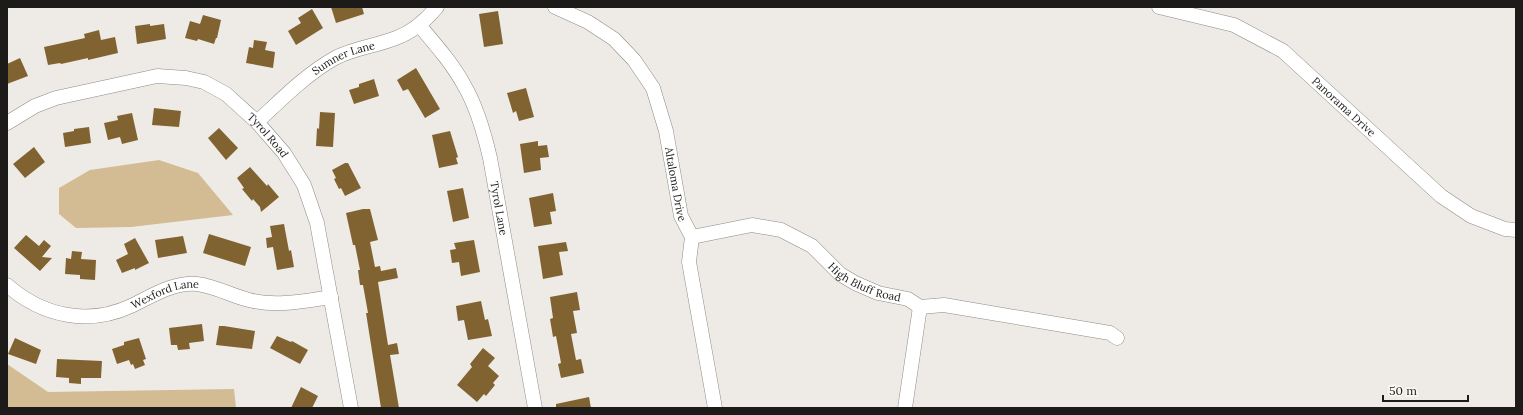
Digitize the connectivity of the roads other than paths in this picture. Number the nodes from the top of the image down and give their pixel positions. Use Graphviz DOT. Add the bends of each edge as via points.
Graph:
graph roads {
  1 [pos="437,7"];
  2 [pos="554,7"];
  3 [pos="1159,7"];
  4 [pos="419,25"];
  5 [pos="7,122"];
  6 [pos="257,122"];
  7 [pos="1516,230"];
  8 [pos="692,237"];
  9 [pos="7,285"];
  10 [pos="331,297"];
  11 [pos="920,307"];
  12 [pos="1117,338"];
  13 [pos="351,408"];
  14 [pos="535,408"];
  15 [pos="715,408"];
  16 [pos="905,408"];
  1 -- 4 [label="street, Sumner Lane"];
  2 -- 8 [label="street, Altaloma Drive" via="588,22 614,39 634,60 653,88 666,131 681,216"];
  3 -- 7 [label="street, Panorama Drive" via="1234,24 1283,51 1441,196 1471,216 1505,230"];
  4 -- 6 [label="street, Sumner Lane" via="406,34 349,52 331,61 296,86"];
  4 -- 14 [label="street, Tyrol Lane" via="464,85 479,118 490,158"];
  5 -- 6 [label="street, Tyrol Road" via="35,106 56,98 157,76 171,76 204,82 216,88"];
  6 -- 10 [label="street, Tyrol Road" via="284,153 304,185 317,223"];
  8 -- 11 [label="street, High Bluff Road" via="752,225 781,230 812,246 840,274 878,293 908,299"];
  8 -- 15 [label="street" via="689,262"];
  9 -- 10 [label="street, Wexford Lane" via="39,307 60,315 76,317 111,313 162,291 197,284 250,300 266,302 283,303"];
  10 -- 13 [label="street, Tyrol Road"];
  11 -- 12 [label="street" via="944,304 1110,333"];
  11 -- 16 [label="street"];
}
